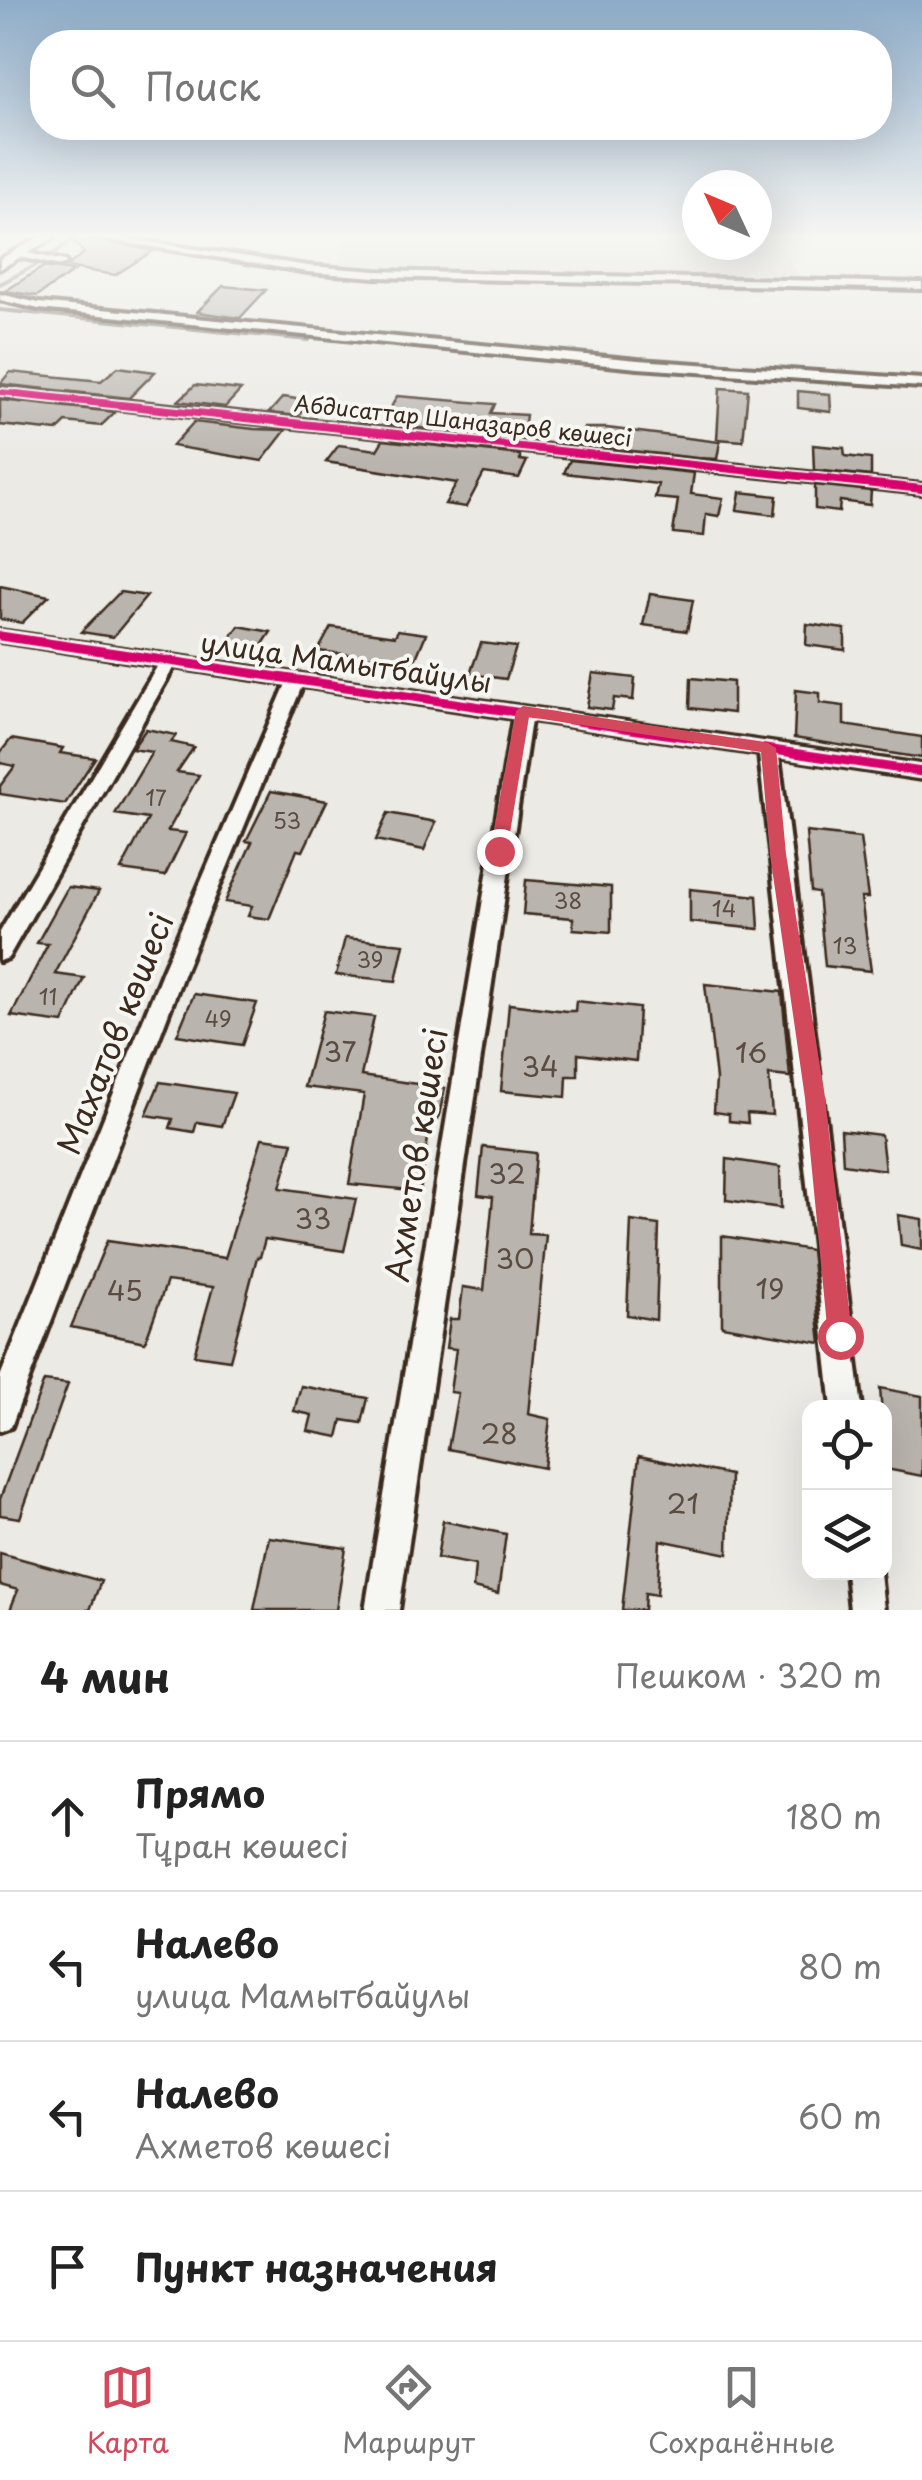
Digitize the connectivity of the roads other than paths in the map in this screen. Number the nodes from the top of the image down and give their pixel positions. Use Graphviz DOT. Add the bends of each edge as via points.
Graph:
graph roads {
  1 [pos="102,312"];
  2 [pos="922,383"];
  3 [pos="0,392"];
  4 [pos="922,489"];
  5 [pos="0,636"];
  6 [pos="169,661"];
  7 [pos="297,678"];
  8 [pos="523,711"];
  9 [pos="768,748"];
  10 [pos="922,772"];
  11 [pos="0,952"];
  12 [pos="846,1400"];
  13 [pos="0,1416"];
  14 [pos="865,1580"];
  15 [pos="382,1610"];
  16 [pos="867,1610"];
  1 -- 2 [label="street" via="618,362"];
  3 -- 4 [label="street, Абдисаттар Шаназаров көшесі"];
  5 -- 6 [label="street, улица Мамытбайулы"];
  6 -- 7 [label="street, улица Мамытбайулы"];
  6 -- 11 [label="street"];
  7 -- 8 [label="street, улица Мамытбайулы"];
  7 -- 13 [label="street, Махатов көшесі" via="174,970"];
  8 -- 9 [label="street, улица Мамытбайулы"];
  8 -- 15 [label="street, Ахметов көшесі"];
  9 -- 10 [label="street, улица Мамытбайулы"];
  9 -- 12 [label="street"];
  14 -- 16 [label="street"];
}
